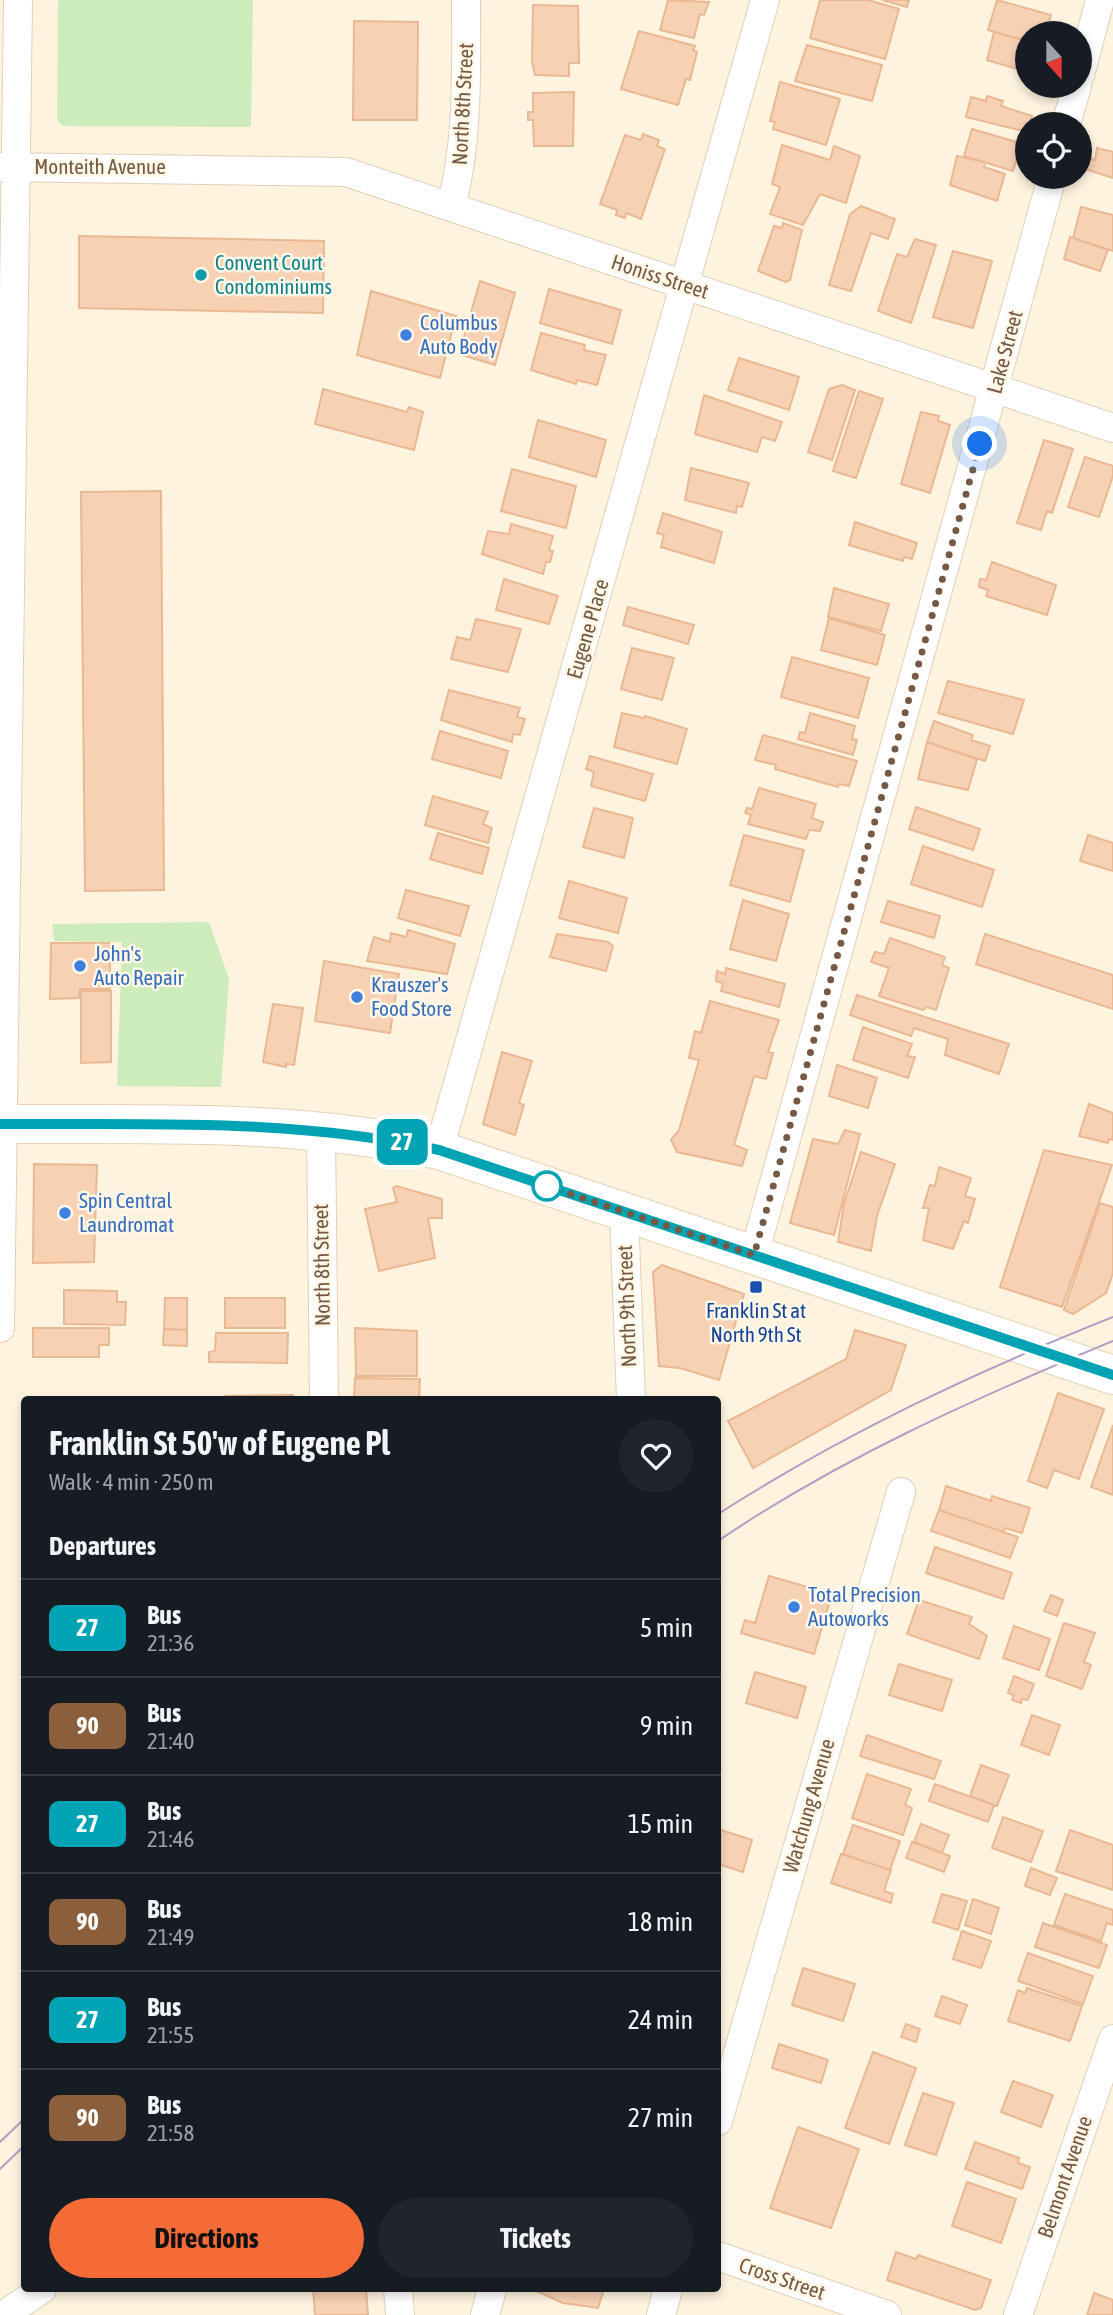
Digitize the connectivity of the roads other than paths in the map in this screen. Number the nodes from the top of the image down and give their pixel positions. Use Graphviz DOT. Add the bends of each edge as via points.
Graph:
graph roads {
  1 [pos="18,0"];
  2 [pos="466,0"];
  3 [pos="765,0"];
  4 [pos="1100,0"];
  5 [pos="1092,30"];
  6 [pos="8,167"];
  7 [pos="200,168"];
  8 [pos="1049,189"];
  9 [pos="451,207"];
  10 [pos="686,286"];
  11 [pos="996,389"];
  12 [pos="1113,428"];
  13 [pos="2,1124"];
  14 [pos="321,1130"];
  15 [pos="439,1150"];
  16 [pos="624,1212"];
  17 [pos="754,1255"];
  18 [pos="0,1328"];
  19 [pos="1113,1375"];
  20 [pos="324,1396"];
  21 [pos="631,1396"];
  22 [pos="901,1492"];
  23 [pos="1113,2039"];
  24 [pos="727,2051"];
  25 [pos="721,2098"];
  26 [pos="721,2257"];
  27 [pos="38,2292"];
  28 [pos="398,2292"];
  29 [pos="491,2292"];
  30 [pos="667,2292"];
  31 [pos="4,2315"];
  32 [pos="400,2315"];
  33 [pos="485,2315"];
  34 [pos="661,2315"];
  35 [pos="887,2315"];
  36 [pos="1017,2315"];
  1 -- 6 [label="street"];
  2 -- 9 [label="street, North 8th Street" via="465,130"];
  3 -- 10 [label="street, Eugene Place"];
  4 -- 5 [label="street"];
  6 -- 7 [label="street, Monteith Avenue"];
  6 -- 13 [label="street"];
  7 -- 9 [label="street, Honiss Street" via="346,172"];
  8 -- 11 [label="street, Lake Street"];
  9 -- 10 [label="street, Honiss Street"];
  10 -- 11 [label="street, Honiss Street"];
  10 -- 15 [label="street, Eugene Place"];
  11 -- 12 [label="street, Honiss Street"];
  11 -- 17 [label="street, Lake Street"];
  13 -- 14 [label="main road" via="232,1124"];
  13 -- 18 [label="street"];
  14 -- 15 [label="main road"];
  14 -- 20 [label="street, North 8th Street"];
  15 -- 16 [label="main road"];
  16 -- 17 [label="main road"];
  16 -- 21 [label="street, North 9th Street"];
  17 -- 19 [label="main road"];
  22 -- 24 [label="street, Watchung Avenue"];
  23 -- 36 [label="street, Belmont Avenue"];
  24 -- 25 [label="street, Watchung Avenue"];
  26 -- 35 [label="street, Cross Street"];
  27 -- 31 [label="street"];
  28 -- 32 [label="street"];
  29 -- 33 [label="street"];
  30 -- 34 [label="street"];
}
